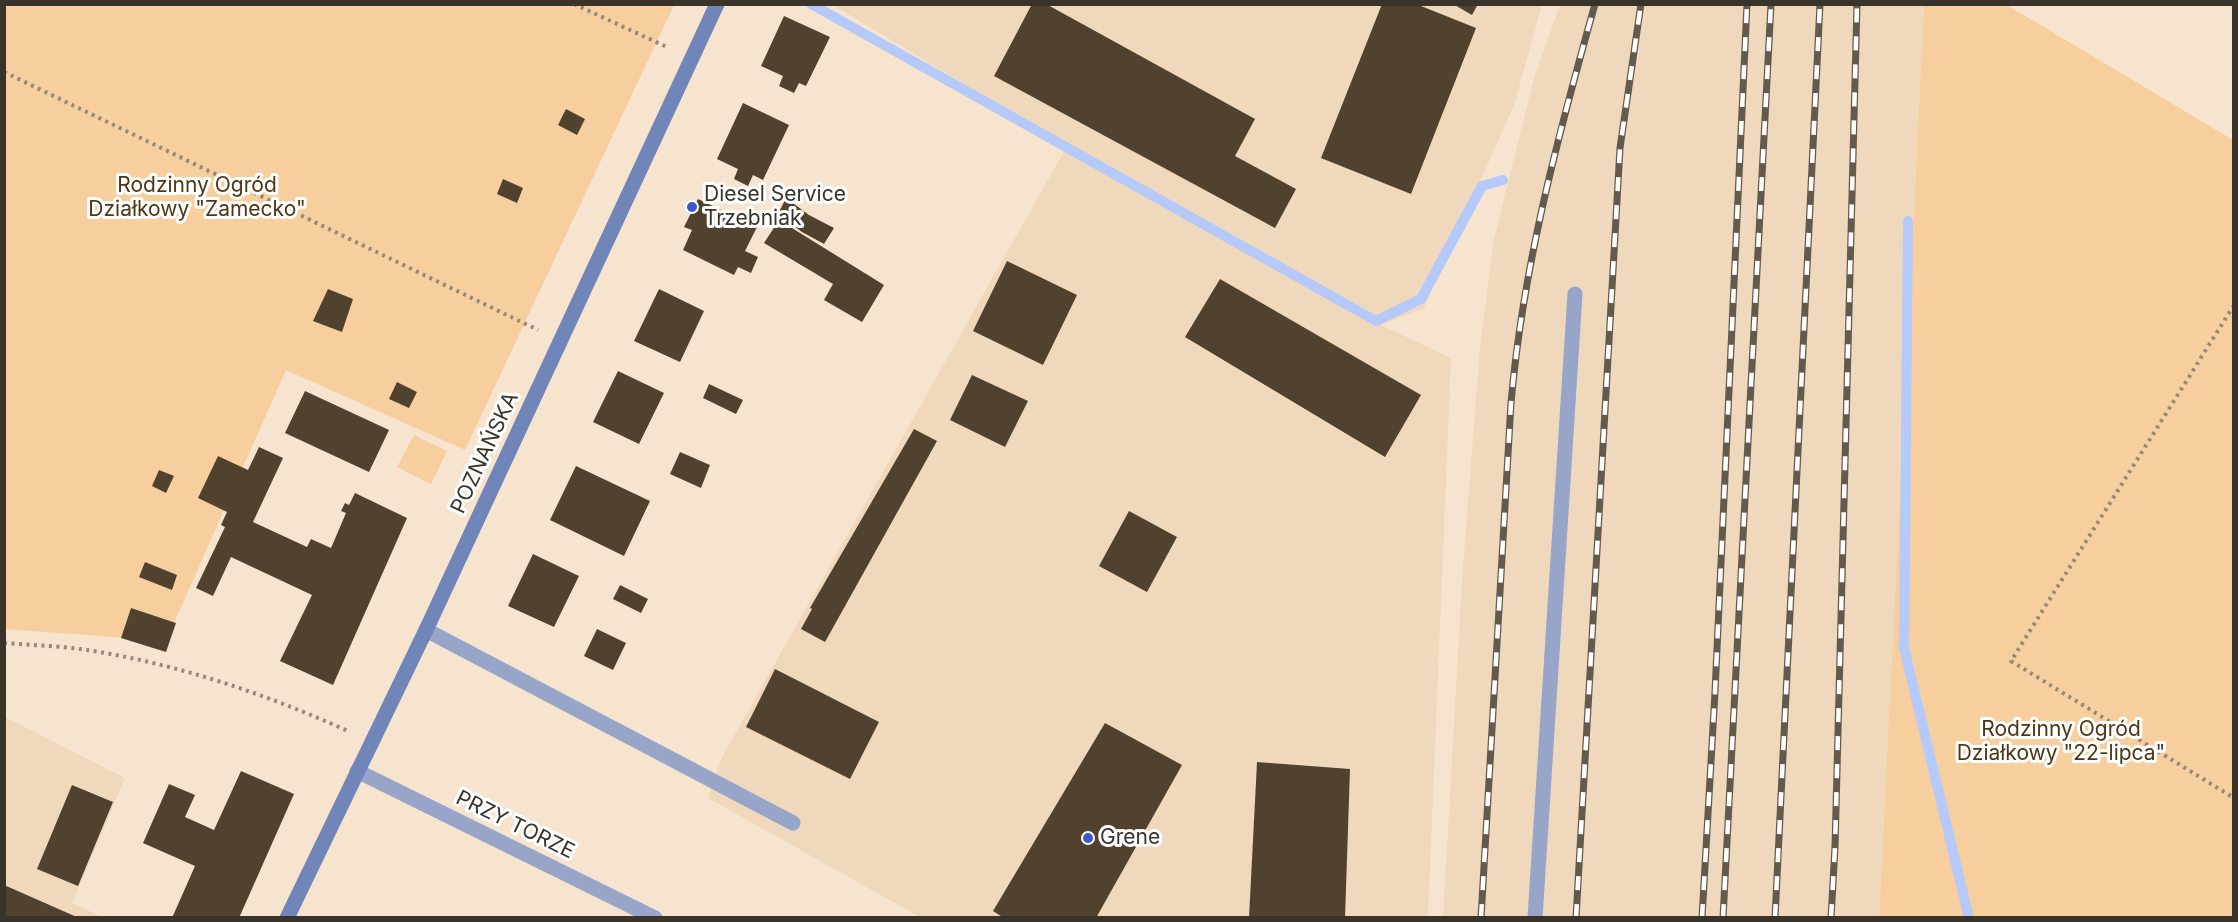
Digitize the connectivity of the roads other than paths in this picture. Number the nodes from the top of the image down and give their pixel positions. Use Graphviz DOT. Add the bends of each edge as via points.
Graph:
graph roads {
  1 [pos="717,4"];
  2 [pos="1575,294"];
  3 [pos="426,630"];
  4 [pos="357,771"];
  5 [pos="792,823"];
  6 [pos="287,918"];
  7 [pos="655,918"];
  8 [pos="1535,918"];
  1 -- 3 [label="street, POZNAŃSKA"];
  2 -- 8 [label="street"];
  3 -- 4 [label="street, POZNAŃSKA"];
  3 -- 5 [label="street"];
  4 -- 6 [label="street, POZNAŃSKA"];
  4 -- 7 [label="street, PRZY TORZE"];
}
